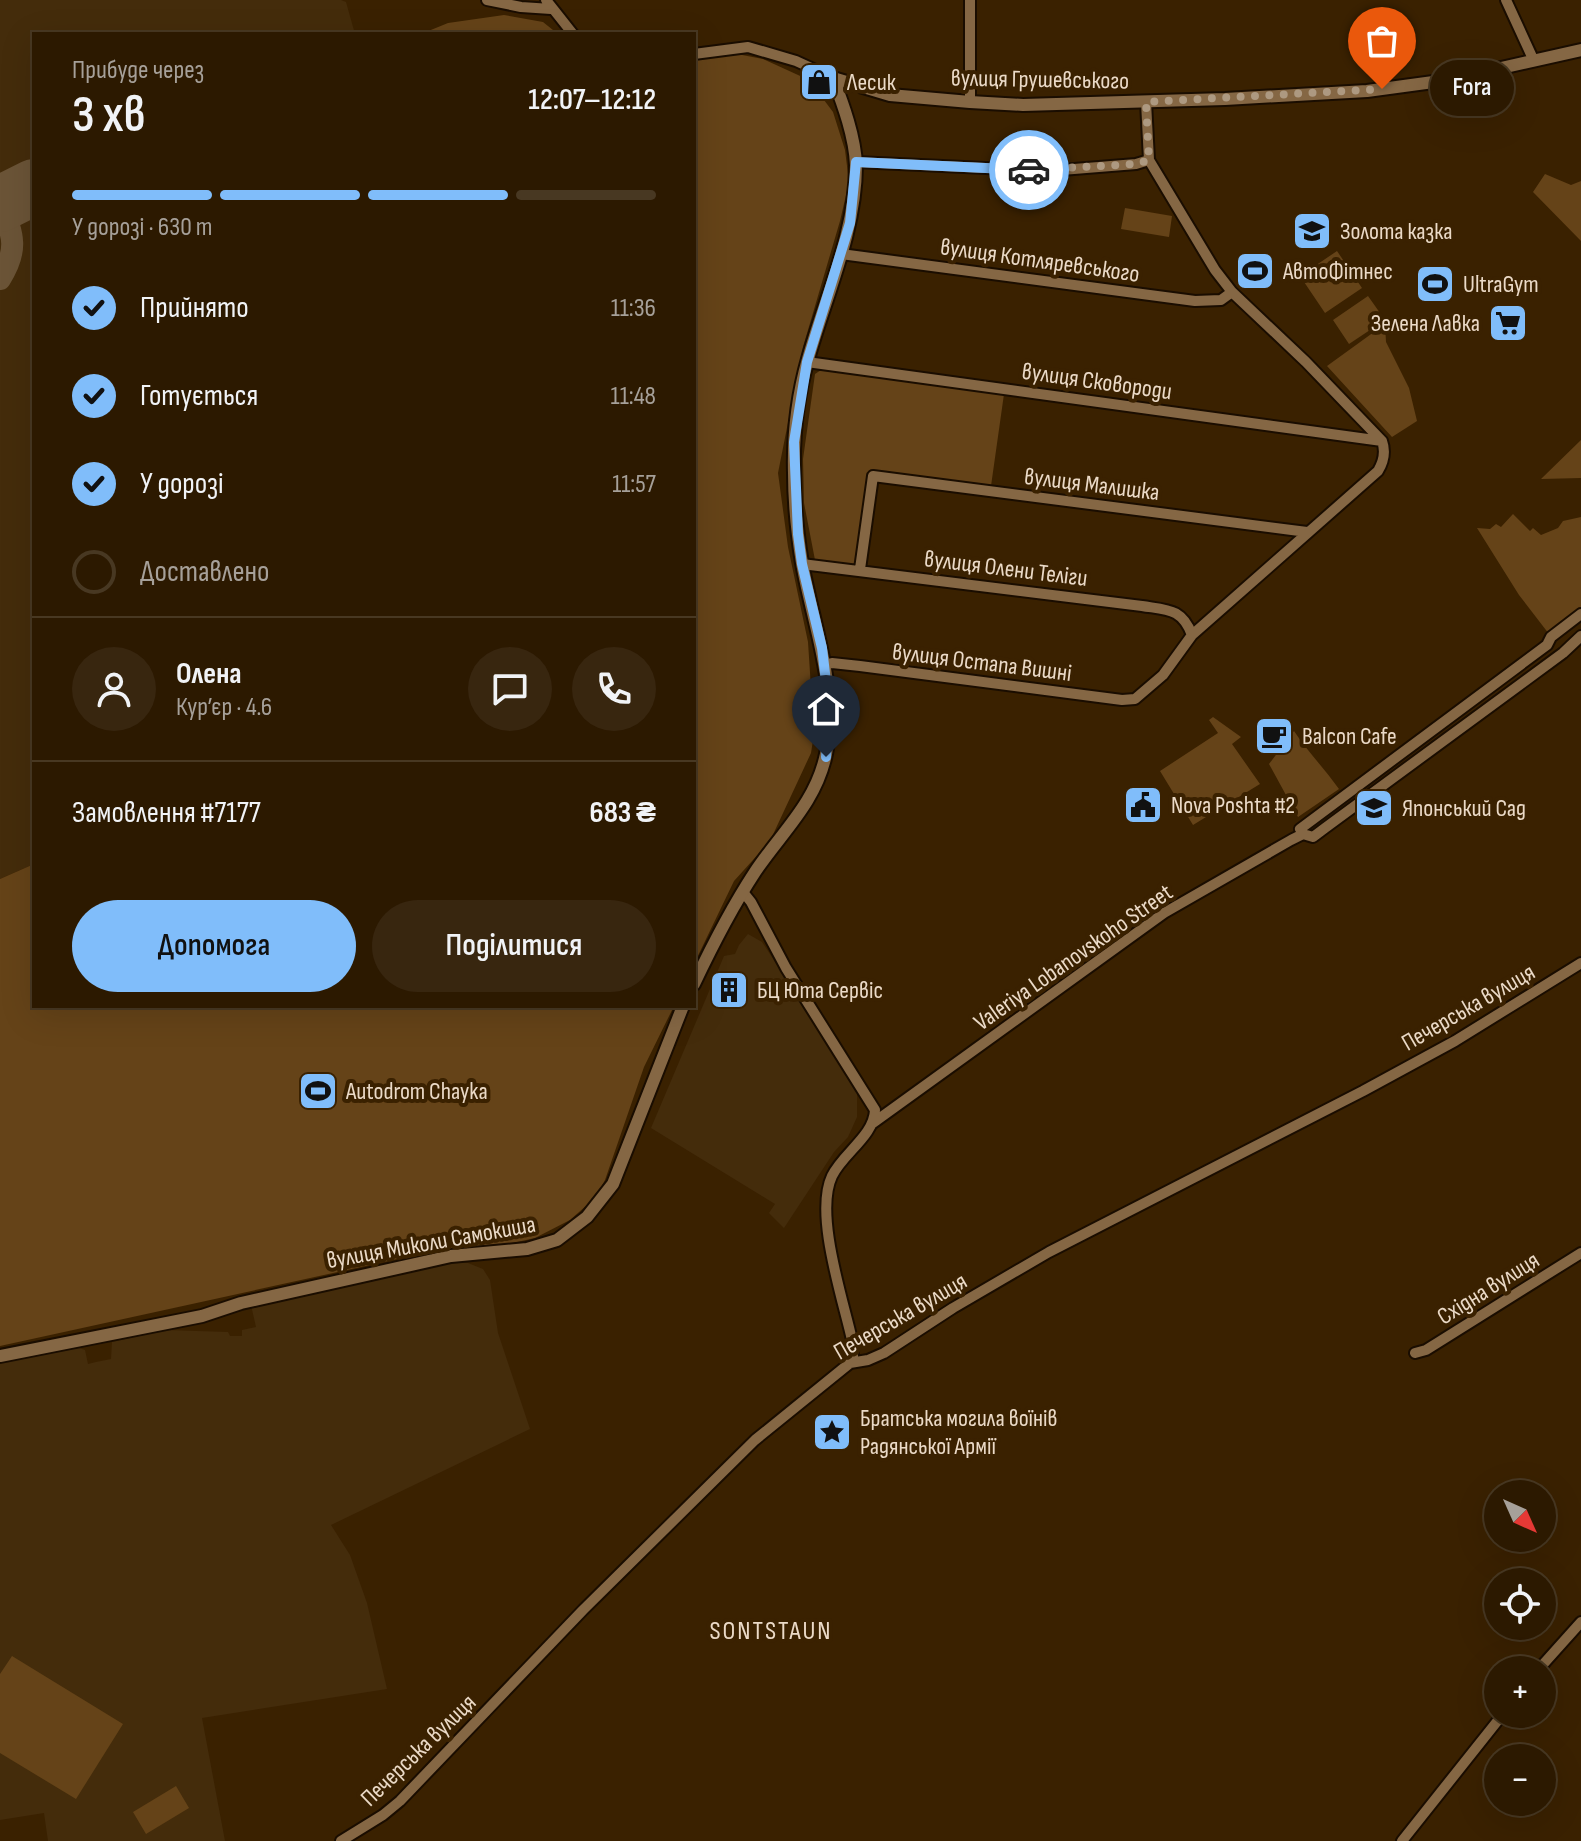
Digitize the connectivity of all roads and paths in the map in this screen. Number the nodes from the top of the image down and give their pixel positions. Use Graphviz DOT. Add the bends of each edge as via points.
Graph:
graph roads {
  1 [pos="487,0"];
  2 [pos="970,0"];
  3 [pos="1506,0"];
  4 [pos="549,5"];
  5 [pos="571,32"];
  6 [pos="1581,50"];
  7 [pos="696,54"];
  8 [pos="1534,61"];
  9 [pos="833,78"];
  10 [pos="970,102"];
  11 [pos="1146,102"];
  12 [pos="1149,160"];
  13 [pos="856,162"];
  14 [pos="841,254"];
  15 [pos="1232,292"];
  16 [pos="807,362"];
  17 [pos="1382,441"];
  18 [pos="1307,532"];
  19 [pos="802,564"];
  20 [pos="860,569"];
  21 [pos="1581,614"];
  22 [pos="1192,635"];
  23 [pos="1581,636"];
  24 [pos="824,665"];
  25 [pos="1303,834"];
  26 [pos="743,892"];
  27 [pos="1581,963"];
  28 [pos="696,980"];
  29 [pos="682,1008"];
  30 [pos="873,1123"];
  31 [pos="1581,1253"];
  32 [pos="1415,1353"];
  33 [pos="0,1356"];
  34 [pos="850,1363"];
  35 [pos="1581,1622"];
  36 [pos="1551,1656"];
  37 [pos="1492,1728"];
  38 [pos="341,1841"];
  39 [pos="1402,1841"];
  1 -- 4 [label="street" via="521,7"];
  2 -- 10 [label="street"];
  3 -- 8 [label="street"];
  4 -- 5 [label="street"];
  6 -- 8 [label="street, вулиця Грушевського"];
  7 -- 9 [label="street, вулиця Грушевського" via="748,47"];
  8 -- 11 [label="street, вулиця Грушевського" via="1367,91"];
  9 -- 10 [label="street, вулиця Грушевського" via="890,95"];
  9 -- 13 [label="street"];
  10 -- 11 [label="street, вулиця Грушевського"];
  11 -- 12 [label="street"];
  12 -- 13 [label="street" via="1049,171"];
  12 -- 15 [label="street"];
  13 -- 14 [label="street"];
  14 -- 15 [label="street, вулиця Котляревського" via="1195,301 1221,300"];
  14 -- 16 [label="street"];
  15 -- 17 [label="street"];
  16 -- 17 [label="street, вулиця Сковороди"];
  16 -- 19 [label="street" via="794,442"];
  17 -- 18 [label="street" via="1378,471"];
  18 -- 20 [label="street, вулиця Малишка" via="873,476"];
  18 -- 22 [label="street"];
  19 -- 20 [label="street, вулиця Олени Теліги"];
  19 -- 24 [label="street"];
  20 -- 22 [label="street, вулиця Олени Теліги" via="1171,611 1184,618"];
  21 -- 25 [label="street, Valeriya Lobanovskoho Street" via="1300,829"];
  22 -- 24 [label="street, вулиця Остапа Вишні" via="1163,675 1135,699"];
  23 -- 25 [label="street, Valeriya Lobanovskoho Street" via="1313,837"];
  24 -- 26 [label="street" via="830,725 820,775 803,809"];
  25 -- 30 [label="street, Valeriya Lobanovskoho Street" via="1164,913"];
  26 -- 28 [label="street"];
  26 -- 30 [label="street" via="867,1095 875,1110"];
  27 -- 34 [label="street, Печерська вулиця" via="1455,1041 1049,1252 884,1353"];
  29 -- 33 [label="street, вулиця Миколи Самокиша" via="613,1184 587,1217 557,1240 527,1249 451,1256 202,1316"];
  30 -- 34 [label="street, Valeriya Lobanovskoho Street" via="838,1166 825,1203 852,1340"];
  31 -- 32 [label="street, Східна вулиця"];
  34 -- 38 [label="street, Печерська вулиця" via="755,1440 400,1801"];
  35 -- 36 [label="street"];
  37 -- 39 [label="street"];
}
